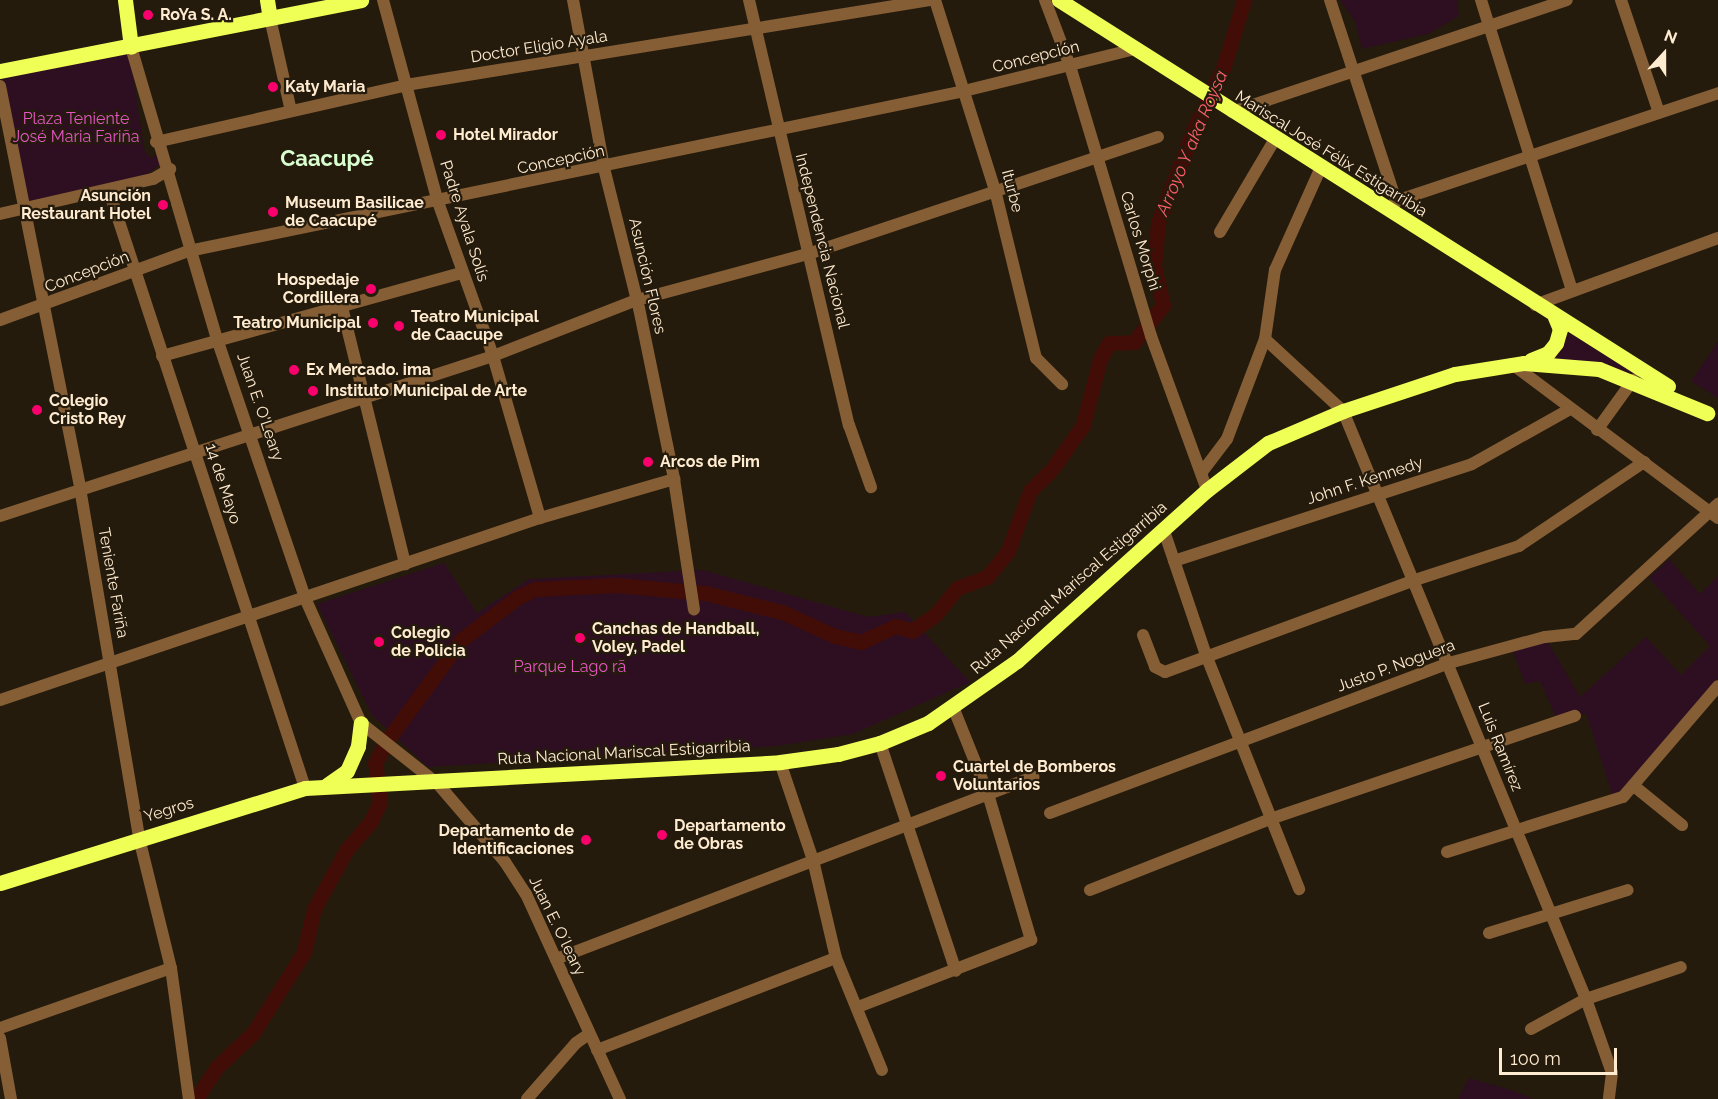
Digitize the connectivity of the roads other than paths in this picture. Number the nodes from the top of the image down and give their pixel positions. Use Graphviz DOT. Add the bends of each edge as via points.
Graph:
graph roads {
  1 [pos="125,0"];
  2 [pos="267,0"];
  3 [pos="362,0"];
  4 [pos="383,0"];
  5 [pos="573,0"];
  6 [pos="749,0"];
  7 [pos="933,0"];
  8 [pos="1045,0"];
  9 [pos="1059,0"];
  10 [pos="1330,0"];
  11 [pos="1480,0"];
  12 [pos="1567,0"];
  13 [pos="1621,0"];
  14 [pos="270,18"];
  15 [pos="1489,27"];
  16 [pos="756,29"];
  17 [pos="131,47"];
  18 [pos="1135,49"];
  19 [pos="584,56"];
  20 [pos="1070,66"];
  21 [pos="0,71"];
  22 [pos="1354,71"];
  23 [pos="406,85"];
  24 [pos="0,86"];
  25 [pos="964,91"];
  26 [pos="1718,93"];
  27 [pos="1226,108"];
  28 [pos="291,111"];
  29 [pos="1659,113"];
  30 [pos="777,130"];
  31 [pos="1158,137"];
  32 [pos="1275,139"];
  33 [pos="156,142"];
  34 [pos="1097,155"];
  35 [pos="1529,156"];
  36 [pos="1321,167"];
  37 [pos="604,168"];
  38 [pos="170,169"];
  39 [pos="995,189"];
  40 [pos="109,191"];
  41 [pos="438,201"];
  42 [pos="1393,206"];
  43 [pos="24,210"];
  44 [pos="0,214"];
  45 [pos="1220,232"];
  46 [pos="1718,238"];
  47 [pos="189,251"];
  48 [pos="808,254"];
  49 [pos="136,271"];
  50 [pos="462,273"];
  51 [pos="1572,291"];
  52 [pos="637,300"];
  53 [pos="1535,304"];
  54 [pos="43,306"];
  55 [pos="342,307"];
  56 [pos="1555,317"];
  57 [pos="0,320"];
  58 [pos="217,339"];
  59 [pos="1264,339"];
  60 [pos="162,356"];
  61 [pos="493,356"];
  62 [pos="1518,363"];
  63 [pos="1633,380"];
  64 [pos="1062,384"];
  65 [pos="366,396"];
  66 [pos="1570,409"];
  67 [pos="1343,411"];
  68 [pos="1713,416"];
  69 [pos="1597,430"];
  70 [pos="251,434"];
  71 [pos="196,453"];
  72 [pos="1644,462"];
  73 [pos="1202,472"];
  74 [pos="674,479"];
  75 [pos="871,487"];
  76 [pos="80,488"];
  77 [pos="1207,490"];
  78 [pos="1378,494"];
  79 [pos="1716,511"];
  80 [pos="0,516"];
  81 [pos="540,518"];
  82 [pos="1164,531"];
  83 [pos="1174,561"];
  84 [pos="405,564"];
  85 [pos="1412,580"];
  86 [pos="305,598"];
  87 [pos="694,609"];
  88 [pos="248,617"];
  89 [pos="1143,635"];
  90 [pos="1206,655"];
  91 [pos="111,663"];
  92 [pos="1449,663"];
  93 [pos="1718,686"];
  94 [pos="0,700"];
  95 [pos="953,707"];
  96 [pos="1575,716"];
  97 [pos="361,723"];
  98 [pos="1240,741"];
  99 [pos="880,743"];
  100 [pos="1483,748"];
  101 [pos="780,762"];
  102 [pos="1033,777"];
  103 [pos="438,784"];
  104 [pos="327,785"];
  105 [pos="350,785"];
  106 [pos="1634,786"];
  107 [pos="305,788"];
  108 [pos="988,794"];
  109 [pos="1050,813"];
  110 [pos="1270,819"];
  111 [pos="907,822"];
  112 [pos="1682,825"];
  113 [pos="1516,831"];
  114 [pos="139,838"];
  115 [pos="1447,852"];
  116 [pos="813,860"];
  117 [pos="0,883"];
  118 [pos="1299,889"];
  119 [pos="1090,890"];
  120 [pos="1628,890"];
  121 [pos="1550,914"];
  122 [pos="1489,933"];
  123 [pos="836,958"];
  124 [pos="556,959"];
  125 [pos="1681,967"];
  126 [pos="171,968"];
  127 [pos="956,971"];
  128 [pos="1586,999"];
  129 [pos="858,1007"];
  130 [pos="0,1028"];
  131 [pos="1531,1029"];
  132 [pos="589,1034"];
  133 [pos="0,1038"];
  134 [pos="597,1050"];
  135 [pos="882,1070"];
  136 [pos="188,1093"];
  137 [pos="11,1099"];
  138 [pos="527,1099"];
  139 [pos="621,1099"];
  140 [pos="1609,1099"];
  1 -- 17 [label="main road, Juan E. O'Leary"];
  2 -- 14 [label="main road"];
  3 -- 14 [label="main road"];
  4 -- 23 [label="street, Padre Ayala Solís"];
  5 -- 19 [label="street, Asunción Flores"];
  6 -- 16 [label="street, Independencia Nacional"];
  7 -- 16 [label="street, Doctor Eligio Ayala"];
  7 -- 25 [label="street, Iturbe"];
  8 -- 20 [label="street, Carlos Morphi"];
  9 -- 18 [label="main road, Mariscal José Félix Estigarribia"];
  10 -- 22 [label="street"];
  11 -- 15 [label="street"];
  12 -- 15 [label="street"];
  13 -- 29 [label="street"];
  14 -- 17 [label="main road"];
  14 -- 28 [label="street"];
  15 -- 22 [label="street"];
  15 -- 35 [label="street"];
  16 -- 19 [label="street, Doctor Eligio Ayala"];
  16 -- 30 [label="street, Independencia Nacional"];
  17 -- 21 [label="main road"];
  17 -- 33 [label="street, Juan E. O'Leary"];
  18 -- 20 [label="street, Concepción"];
  18 -- 27 [label="main road, Mariscal José Félix Estigarribia"];
  19 -- 23 [label="street, Doctor Eligio Ayala"];
  19 -- 37 [label="street, Asunción Flores"];
  20 -- 25 [label="street, Concepción"];
  20 -- 34 [label="street, Carlos Morphi"];
  22 -- 27 [label="street"];
  22 -- 42 [label="street"];
  23 -- 28 [label="street, Doctor Eligio Ayala"];
  23 -- 41 [label="street, Padre Ayala Solís"];
  24 -- 43 [label="street, Teniente Fariña"];
  25 -- 30 [label="street, Concepción"];
  25 -- 39 [label="street, Iturbe"];
  26 -- 29 [label="street"];
  27 -- 32 [label="main road, Mariscal José Félix Estigarribia"];
  28 -- 33 [label="street, Doctor Eligio Ayala"];
  29 -- 35 [label="street"];
  30 -- 37 [label="street, Concepción"];
  30 -- 48 [label="street, Independencia Nacional"];
  31 -- 34 [label="street"];
  32 -- 36 [label="main road, Mariscal José Félix Estigarribia"];
  32 -- 45 [label="street"];
  33 -- 38 [label="street, Juan E. O'Leary"];
  34 -- 39 [label="street"];
  34 -- 73 [label="street, Carlos Morphi" via="1144,316"];
  35 -- 42 [label="street"];
  35 -- 51 [label="street"];
  36 -- 42 [label="main road, Mariscal José Félix Estigarribia"];
  36 -- 59 [label="street" via="1275,270"];
  37 -- 41 [label="street, Concepción"];
  37 -- 52 [label="street, Asunción Flores"];
  38 -- 40 [label="street" via="153,179"];
  38 -- 47 [label="street, Juan E. O'Leary"];
  39 -- 48 [label="street"];
  39 -- 64 [label="street, Iturbe" via="1036,358"];
  40 -- 43 [label="street"];
  40 -- 49 [label="street, 14 de Mayo"];
  41 -- 47 [label="street, Concepción"];
  41 -- 50 [label="street, Padre Ayala Solís"];
  42 -- 53 [label="main road, Mariscal José Félix Estigarribia"];
  43 -- 44 [label="street"];
  43 -- 54 [label="street, Teniente Fariña"];
  46 -- 51 [label="street"];
  47 -- 49 [label="street, Concepción"];
  47 -- 58 [label="street, Juan E. O'Leary"];
  48 -- 52 [label="street"];
  48 -- 75 [label="street, Independencia Nacional" via="849,425"];
  49 -- 54 [label="street, Concepción"];
  49 -- 60 [label="street, 14 de Mayo"];
  50 -- 55 [label="street"];
  50 -- 61 [label="street, Padre Ayala Solís"];
  51 -- 53 [label="street"];
  52 -- 61 [label="street"];
  52 -- 74 [label="street, Asunción Flores"];
  53 -- 56 [label="main road, Mariscal José Félix Estigarribia"];
  54 -- 57 [label="street, Concepción"];
  54 -- 76 [label="street, Teniente Fariña"];
  55 -- 58 [label="street"];
  55 -- 65 [label="street"];
  56 -- 62 [label="main road" via="1560,329 1553,349"];
  56 -- 68 [label="main road, Ruta Nacional Mariscal Estigarribia"];
  58 -- 60 [label="street"];
  58 -- 70 [label="street, Juan E. O'Leary"];
  59 -- 67 [label="street"];
  59 -- 73 [label="street" via="1227,439"];
  60 -- 71 [label="street, 14 de Mayo"];
  61 -- 65 [label="street"];
  61 -- 81 [label="street, Padre Ayala Solís"];
  62 -- 63 [label="main road, Ruta Nacional Mariscal Estigarribia" via="1599,369"];
  62 -- 66 [label="street"];
  62 -- 67 [label="main road, Ruta Nacional Mariscal Estigarribia" via="1455,375"];
  63 -- 68 [label="main road, Ruta Nacional Mariscal Estigarribia"];
  63 -- 69 [label="street"];
  65 -- 70 [label="street"];
  65 -- 84 [label="street"];
  66 -- 69 [label="street"];
  66 -- 78 [label="street, John F. Kennedy" via="1490,457"];
  67 -- 77 [label="main road, Ruta Nacional Mariscal Estigarribia" via="1268,443"];
  67 -- 78 [label="street, Luis Ramírez"];
  69 -- 72 [label="street"];
  70 -- 71 [label="street"];
  70 -- 86 [label="street, Juan E. O'Leary"];
  71 -- 76 [label="street"];
  71 -- 88 [label="street, 14 de Mayo"];
  72 -- 79 [label="street"];
  72 -- 85 [label="street" via="1519,546"];
  73 -- 77 [label="street, Carlos Morphi"];
  74 -- 81 [label="street"];
  74 -- 87 [label="street, Asunción Flores"];
  76 -- 80 [label="street"];
  76 -- 91 [label="street, Teniente Fariña"];
  77 -- 82 [label="main road, Ruta Nacional Mariscal Estigarribia"];
  78 -- 83 [label="street, John F. Kennedy"];
  78 -- 85 [label="street, Luis Ramírez"];
  79 -- 92 [label="street, Justo P. Noguera" via="1576,634 1545,637"];
  81 -- 84 [label="street"];
  82 -- 83 [label="street"];
  82 -- 95 [label="main road, Ruta Nacional Mariscal Estigarribia" via="1017,661"];
  83 -- 90 [label="street"];
  84 -- 86 [label="street"];
  85 -- 90 [label="street"];
  85 -- 92 [label="street, Luis Ramírez"];
  86 -- 88 [label="street"];
  86 -- 97 [label="street, Juan E. O'Leary"];
  88 -- 91 [label="street"];
  88 -- 107 [label="street, 14 de Mayo"];
  89 -- 90 [label="street" via="1158,672"];
  90 -- 98 [label="street"];
  91 -- 94 [label="street"];
  91 -- 114 [label="street, Teniente Fariña"];
  92 -- 98 [label="street, Justo P. Noguera"];
  92 -- 100 [label="street, Luis Ramírez"];
  93 -- 106 [label="street"];
  95 -- 99 [label="main road, Ruta Nacional Mariscal Estigarribia"];
  95 -- 108 [label="street"];
  96 -- 100 [label="street"];
  97 -- 103 [label="street, Juan E. O'Leary"];
  97 -- 104 [label="main road" via="358,746 347,771"];
  98 -- 109 [label="street, Justo P. Noguera"];
  98 -- 110 [label="street"];
  99 -- 101 [label="main road, Ruta Nacional Mariscal Estigarribia"];
  99 -- 111 [label="street"];
  100 -- 110 [label="street"];
  100 -- 113 [label="street, Luis Ramírez"];
  101 -- 103 [label="main road, Ruta Nacional Mariscal Estigarribia"];
  101 -- 116 [label="street"];
  102 -- 108 [label="street"];
  103 -- 105 [label="main road, Ruta Nacional Mariscal Estigarribia"];
  103 -- 124 [label="street, Juan E. O´leary" via="505,862 526,894"];
  104 -- 105 [label="main road, Yegros"];
  104 -- 107 [label="main road, Yegros"];
  106 -- 112 [label="street"];
  106 -- 113 [label="street" via="1623,797"];
  107 -- 114 [label="main road, Yegros"];
  108 -- 111 [label="street"];
  108 -- 127 [label="street" via="1031,940"];
  110 -- 118 [label="street"];
  110 -- 119 [label="street"];
  111 -- 116 [label="street"];
  111 -- 127 [label="street"];
  113 -- 115 [label="street"];
  113 -- 121 [label="street, Luis Ramírez"];
  114 -- 117 [label="main road, Yegros"];
  114 -- 126 [label="street, Teniente Fariña"];
  116 -- 123 [label="street"];
  116 -- 124 [label="street"];
  120 -- 121 [label="street"];
  121 -- 122 [label="street"];
  121 -- 128 [label="street, Luis Ramírez"];
  123 -- 129 [label="street"];
  123 -- 134 [label="street"];
  124 -- 132 [label="street, Juan E. O´leary"];
  125 -- 128 [label="street"];
  126 -- 130 [label="street"];
  126 -- 136 [label="street, Teniente Fariña"];
  127 -- 129 [label="street"];
  128 -- 131 [label="street"];
  128 -- 140 [label="street, Luis Ramírez" via="1612,1073"];
  129 -- 135 [label="street"];
  132 -- 134 [label="street, Juan E. O´leary"];
  132 -- 138 [label="street" via="576,1043"];
  133 -- 137 [label="street"];
  134 -- 139 [label="street, Juan E. O´leary"];
}
